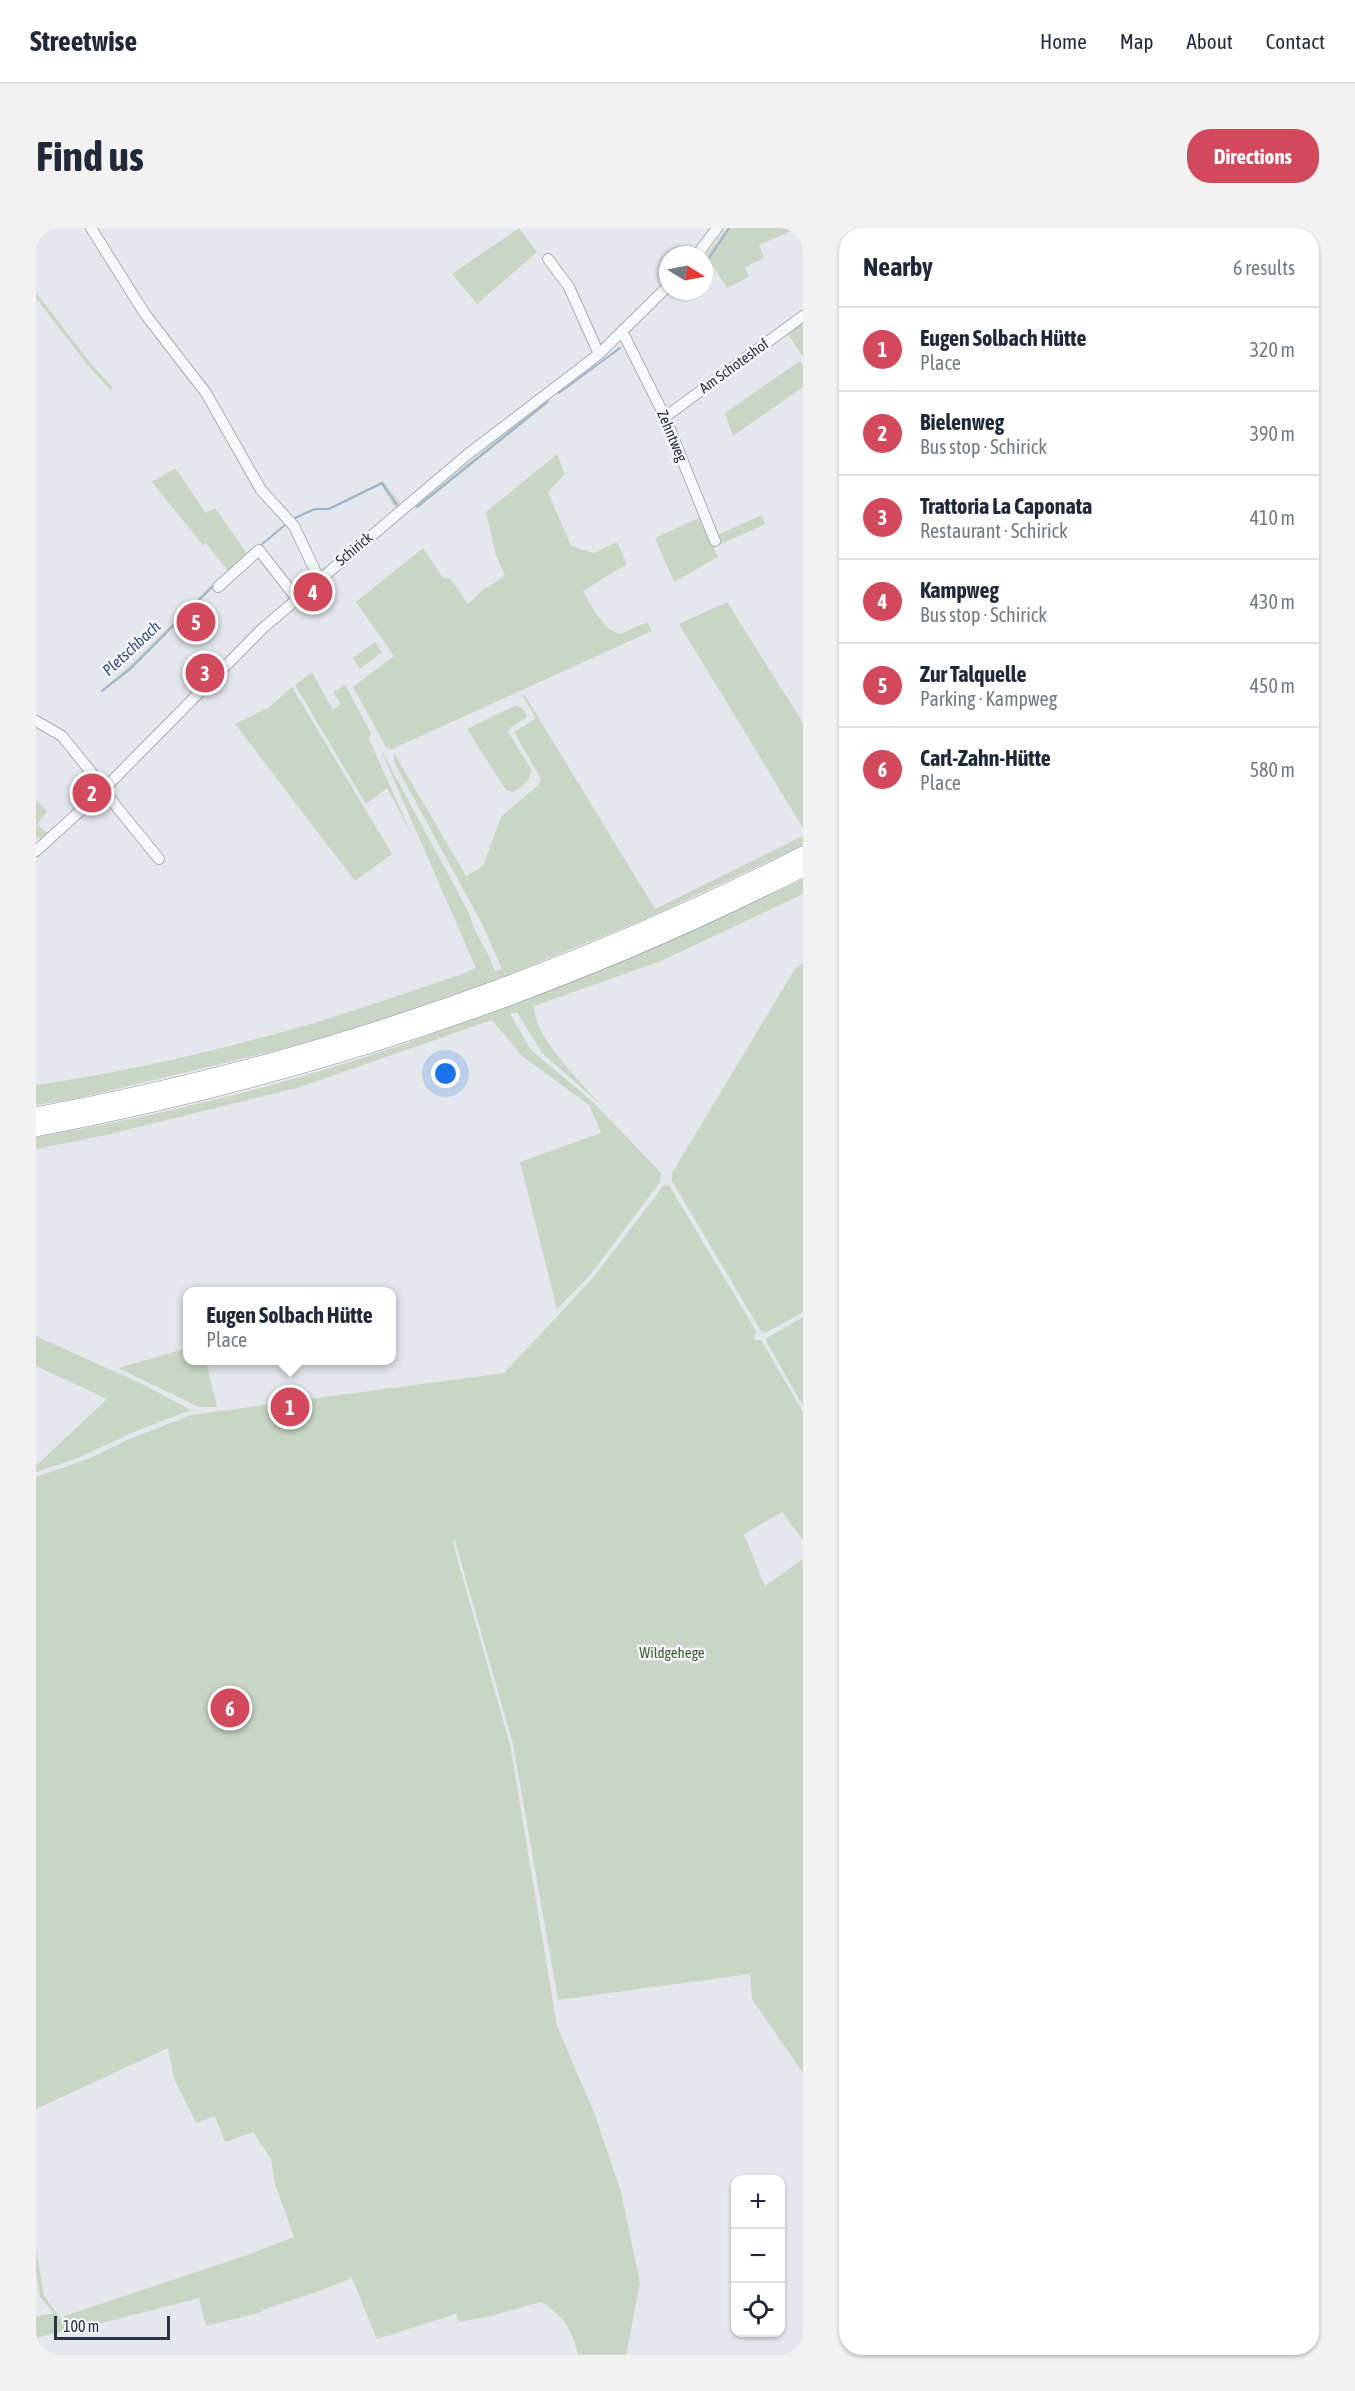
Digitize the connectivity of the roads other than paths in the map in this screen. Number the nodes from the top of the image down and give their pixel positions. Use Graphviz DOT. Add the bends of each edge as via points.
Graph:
graph roads {
  1 [pos="91,228"];
  2 [pos="717,228"];
  3 [pos="704,246"];
  4 [pos="548,259"];
  5 [pos="659,295"];
  6 [pos="803,316"];
  7 [pos="623,333"];
  8 [pos="599,354"];
  9 [pos="665,417"];
  10 [pos="715,541"];
  11 [pos="320,579"];
  12 [pos="218,587"];
  13 [pos="297,599"];
  14 [pos="36,721"];
  15 [pos="103,790"];
  16 [pos="36,851"];
  17 [pos="803,854"];
  18 [pos="159,859"];
  19 [pos="803,868"];
  20 [pos="36,1115"];
  21 [pos="36,1129"];
  1 -- 11 [label="street" via="145,314 206,393 261,490 294,526"];
  2 -- 3 [label="street"];
  4 -- 8 [label="street" via="568,287"];
  5 -- 7 [label="street, Schirick"];
  6 -- 9 [label="street, Am Schoteshof"];
  7 -- 8 [label="street, Schirick"];
  7 -- 9 [label="street, Zehntweg"];
  8 -- 11 [label="street, Schirick" via="468,454"];
  9 -- 10 [label="street, Zehntweg"];
  11 -- 13 [label="street, Schirick"];
  12 -- 13 [label="street" via="259,550"];
  13 -- 15 [label="street, Schirick" via="263,628"];
  14 -- 15 [label="street" via="62,736"];
  15 -- 16 [label="street, Schirick"];
  15 -- 18 [label="street"];
  17 -- 20 [label="highway" via="615,942 399,1023 227,1074"];
  19 -- 21 [label="highway" via="599,962 404,1035 230,1086"];
}
